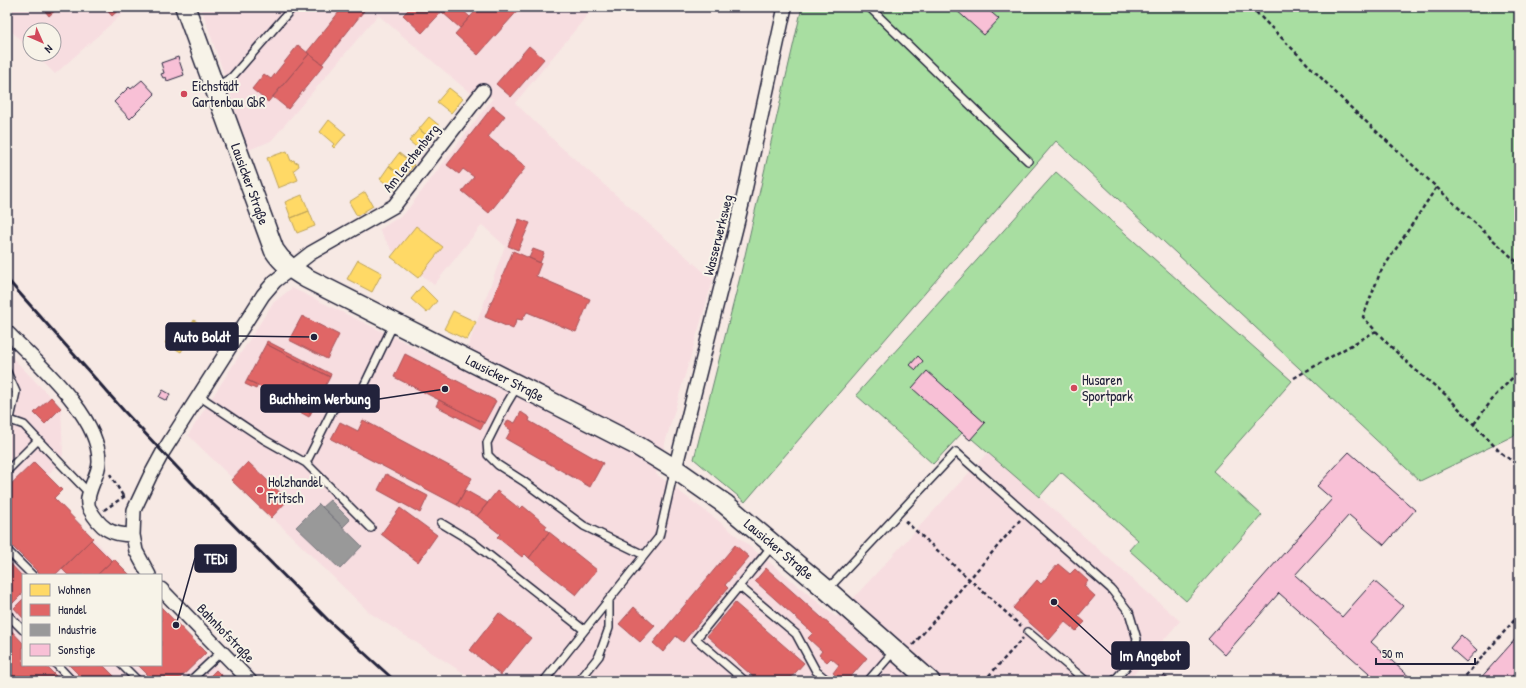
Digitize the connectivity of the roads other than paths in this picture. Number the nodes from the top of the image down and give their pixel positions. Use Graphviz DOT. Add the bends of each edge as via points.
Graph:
graph roads {
  1 [pos="185,7"];
  2 [pos="293,7"];
  3 [pos="785,7"];
  4 [pos="869,7"];
  5 [pos="215,88"];
  6 [pos="483,91"];
  7 [pos="1028,161"];
  8 [pos="290,268"];
  9 [pos="395,322"];
  10 [pos="7,332"];
  11 [pos="7,372"];
  12 [pos="518,385"];
  13 [pos="198,396"];
  14 [pos="9,419"];
  15 [pos="38,440"];
  16 [pos="306,463"];
  17 [pos="675,469"];
  18 [pos="7,471"];
  19 [pos="89,493"];
  20 [pos="441,523"];
  21 [pos="371,528"];
  22 [pos="133,535"];
  23 [pos="774,544"];
  24 [pos="7,550"];
  25 [pos="644,555"];
  26 [pos="31,574"];
  27 [pos="148,574"];
  28 [pos="739,586"];
  29 [pos="162,590"];
  30 [pos="827,590"];
  31 [pos="609,600"];
  32 [pos="7,614"];
  33 [pos="22,629"];
  34 [pos="584,630"];
  35 [pos="1028,632"];
  36 [pos="221,652"];
  37 [pos="899,653"];
  38 [pos="58,666"];
  39 [pos="123,666"];
  40 [pos="72,681"];
  41 [pos="138,681"];
  42 [pos="190,681"];
  43 [pos="250,681"];
  44 [pos="544,681"];
  45 [pos="579,681"];
  46 [pos="745,681"];
  47 [pos="828,681"];
  48 [pos="868,681"];
  49 [pos="930,681"];
  50 [pos="1086,681"];
  51 [pos="1114,681"];
  1 -- 5 [label="main road, Lausicker Straße"];
  2 -- 5 [label="lane" via="232,77"];
  3 -- 17 [label="street, Wasserwerksweg" via="742,204"];
  4 -- 7 [label="lane"];
  5 -- 8 [label="main road, Lausicker Straße" via="274,250"];
  6 -- 8 [label="street, Am Lerchenberg" via="394,206 311,253"];
  8 -- 9 [label="main road, Lausicker Straße"];
  8 -- 13 [label="street, Am Lerchenberg" via="262,295"];
  9 -- 12 [label="main road, Lausicker Straße"];
  9 -- 16 [label="lane" via="361,392 333,409"];
  10 -- 19 [label="street" via="66,392 89,425 97,443 100,462"];
  11 -- 14 [label="lane" via="16,392"];
  12 -- 17 [label="main road, Lausicker Straße" via="636,445"];
  12 -- 25 [label="lane" via="487,442 488,455 498,465 584,526"];
  13 -- 16 [label="lane" via="265,440"];
  13 -- 22 [label="street, Am Lerchenberg" via="141,495 134,510"];
  14 -- 15 [label="lane" via="24,426"];
  15 -- 18 [label="lane"];
  15 -- 19 [label="lane"];
  16 -- 21 [label="lane"];
  17 -- 23 [label="main road, Lausicker Straße" via="725,504"];
  17 -- 25 [label="lane" via="658,537"];
  19 -- 22 [label="street" via="88,506 105,528 119,535"];
  20 -- 34 [label="lane" via="471,541"];
  22 -- 27 [label="street" via="136,551"];
  23 -- 28 [label="lane"];
  23 -- 30 [label="main road, Lausicker Straße"];
  24 -- 26 [label="lane"];
  25 -- 31 [label="lane"];
  28 -- 46 [label="lane" via="696,639"];
  28 -- 47 [label="lane" via="796,634 816,671"];
  29 -- 36 [label="street, Bahnhofstraße"];
  30 -- 37 [label="main road, Lausicker Straße"];
  30 -- 51 [label="lane" via="956,452 1111,589 1129,612 1138,639 1133,659"];
  31 -- 34 [label="lane"];
  31 -- 45 [label="lane" via="609,628 599,656"];
  32 -- 33 [label="lane"];
  34 -- 44 [label="lane"];
  35 -- 50 [label="lane"];
  36 -- 42 [label="lane"];
  36 -- 43 [label="street, Bahnhofstraße"];
  37 -- 48 [label="lane"];
  37 -- 49 [label="main road, Lausicker Straße"];
  38 -- 40 [label="lane"];
  39 -- 41 [label="lane"];
}
